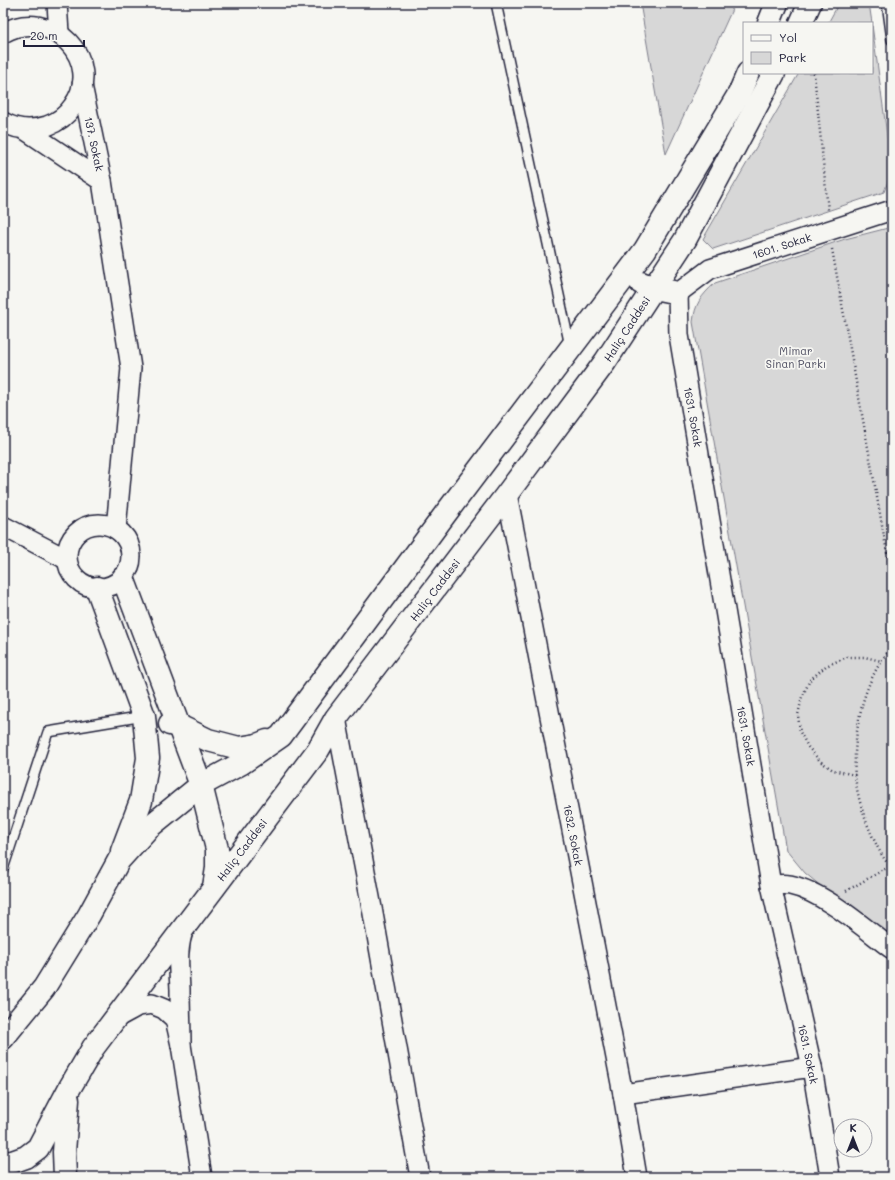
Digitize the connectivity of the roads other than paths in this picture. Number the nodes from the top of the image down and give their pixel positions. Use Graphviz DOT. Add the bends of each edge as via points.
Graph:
graph roads {
  1 [pos="57,3"];
  2 [pos="496,3"];
  3 [pos="777,3"];
  4 [pos="810,3"];
  5 [pos="887,3"];
  6 [pos="769,22"];
  7 [pos="801,22"];
  8 [pos="3,33"];
  9 [pos="59,33"];
  10 [pos="892,40"];
  11 [pos="748,74"];
  12 [pos="773,74"];
  13 [pos="82,85"];
  14 [pos="3,122"];
  15 [pos="24,129"];
  16 [pos="102,181"];
  17 [pos="892,210"];
  18 [pos="625,276"];
  19 [pos="654,288"];
  20 [pos="678,293"];
  21 [pos="570,349"];
  22 [pos="507,494"];
  23 [pos="3,526"];
  24 [pos="116,529"];
  25 [pos="66,559"];
  26 [pos="123,578"];
  27 [pos="97,588"];
  28 [pos="314,691"];
  29 [pos="144,716"];
  30 [pos="336,718"];
  31 [pos="179,726"];
  32 [pos="281,736"];
  33 [pos="201,784"];
  34 [pos="119,860"];
  35 [pos="3,869"];
  36 [pos="771,885"];
  37 [pos="214,888"];
  38 [pos="185,926"];
  39 [pos="892,949"];
  40 [pos="114,1020"];
  41 [pos="4,1036"];
  42 [pos="181,1045"];
  43 [pos="812,1067"];
  44 [pos="69,1089"];
  45 [pos="623,1094"];
  46 [pos="3,1163"];
  47 [pos="65,1177"];
  48 [pos="202,1177"];
  49 [pos="420,1177"];
  50 [pos="637,1177"];
  51 [pos="830,1177"];
  1 -- 9 [label="street"];
  2 -- 21 [label="lane"];
  3 -- 6 [label="main road"];
  4 -- 7 [label="main road"];
  5 -- 10 [label="lane"];
  8 -- 9 [label="street" via="11,28 27,25 44,26"];
  9 -- 13 [label="street" via="70,42 78,54 82,68"];
  11 -- 18 [label="main road" via="739,94 653,237"];
  12 -- 19 [label="main road, Haliç Caddesi" via="685,240"];
  13 -- 15 [label="street" via="77,100 68,114 54,124 39,129"];
  13 -- 16 [label="street, 137. Sokak"];
  14 -- 15 [label="street"];
  15 -- 16 [label="street, 137. Sokak"];
  16 -- 24 [label="street" via="131,368"];
  17 -- 20 [label="street, 1601. Sokak" via="710,269"];
  18 -- 19 [label="main road"];
  18 -- 21 [label="main road"];
  19 -- 20 [label="main road"];
  19 -- 22 [label="main road, Haliç Caddesi" via="605,362"];
  20 -- 36 [label="street, 1631. Sokak" via="679,335"];
  21 -- 28 [label="main road"];
  22 -- 30 [label="main road, Haliç Caddesi"];
  22 -- 45 [label="street, 1632. Sokak"];
  23 -- 25 [label="street"];
  24 -- 25 [label="street" via="107,525 86,526 71,539"];
  24 -- 26 [label="street" via="130,546 129,569"];
  25 -- 27 [label="street" via="68,569 74,578 82,584"];
  26 -- 27 [label="street" via="114,585 103,589"];
  26 -- 31 [label="main road"];
  27 -- 29 [label="main road"];
  28 -- 30 [label="main road"];
  28 -- 32 [label="main road"];
  29 -- 31 [label="main road"];
  29 -- 34 [label="main road" via="148,758 142,794"];
  29 -- 35 [label="lane" via="48,732"];
  30 -- 37 [label="main road, Haliç Caddesi" via="318,750"];
  30 -- 49 [label="street"];
  31 -- 32 [label="main road" via="208,740 239,748 257,745"];
  31 -- 33 [label="main road"];
  32 -- 33 [label="main road" via="242,763"];
  33 -- 34 [label="main road" via="148,828"];
  33 -- 37 [label="main road" via="217,849"];
  34 -- 41 [label="main road" via="44,988"];
  36 -- 39 [label="street" via="789,884 806,890 844,913"];
  36 -- 43 [label="street, 1631. Sokak"];
  37 -- 38 [label="main road, Haliç Caddesi"];
  38 -- 40 [label="main road, Haliç Caddesi"];
  38 -- 42 [label="street" via="178,965"];
  40 -- 42 [label="street" via="138,1006 152,1004 164,1009 175,1019"];
  40 -- 44 [label="main road, Haliç Caddesi" via="92,1048"];
  42 -- 48 [label="street"];
  43 -- 45 [label="street"];
  43 -- 51 [label="street, 1631. Sokak"];
  44 -- 46 [label="main road, Haliç Caddesi" via="38,1148 26,1157"];
  44 -- 47 [label="main road" via="65,1125"];
  45 -- 50 [label="street, 1632. Sokak"];
}
